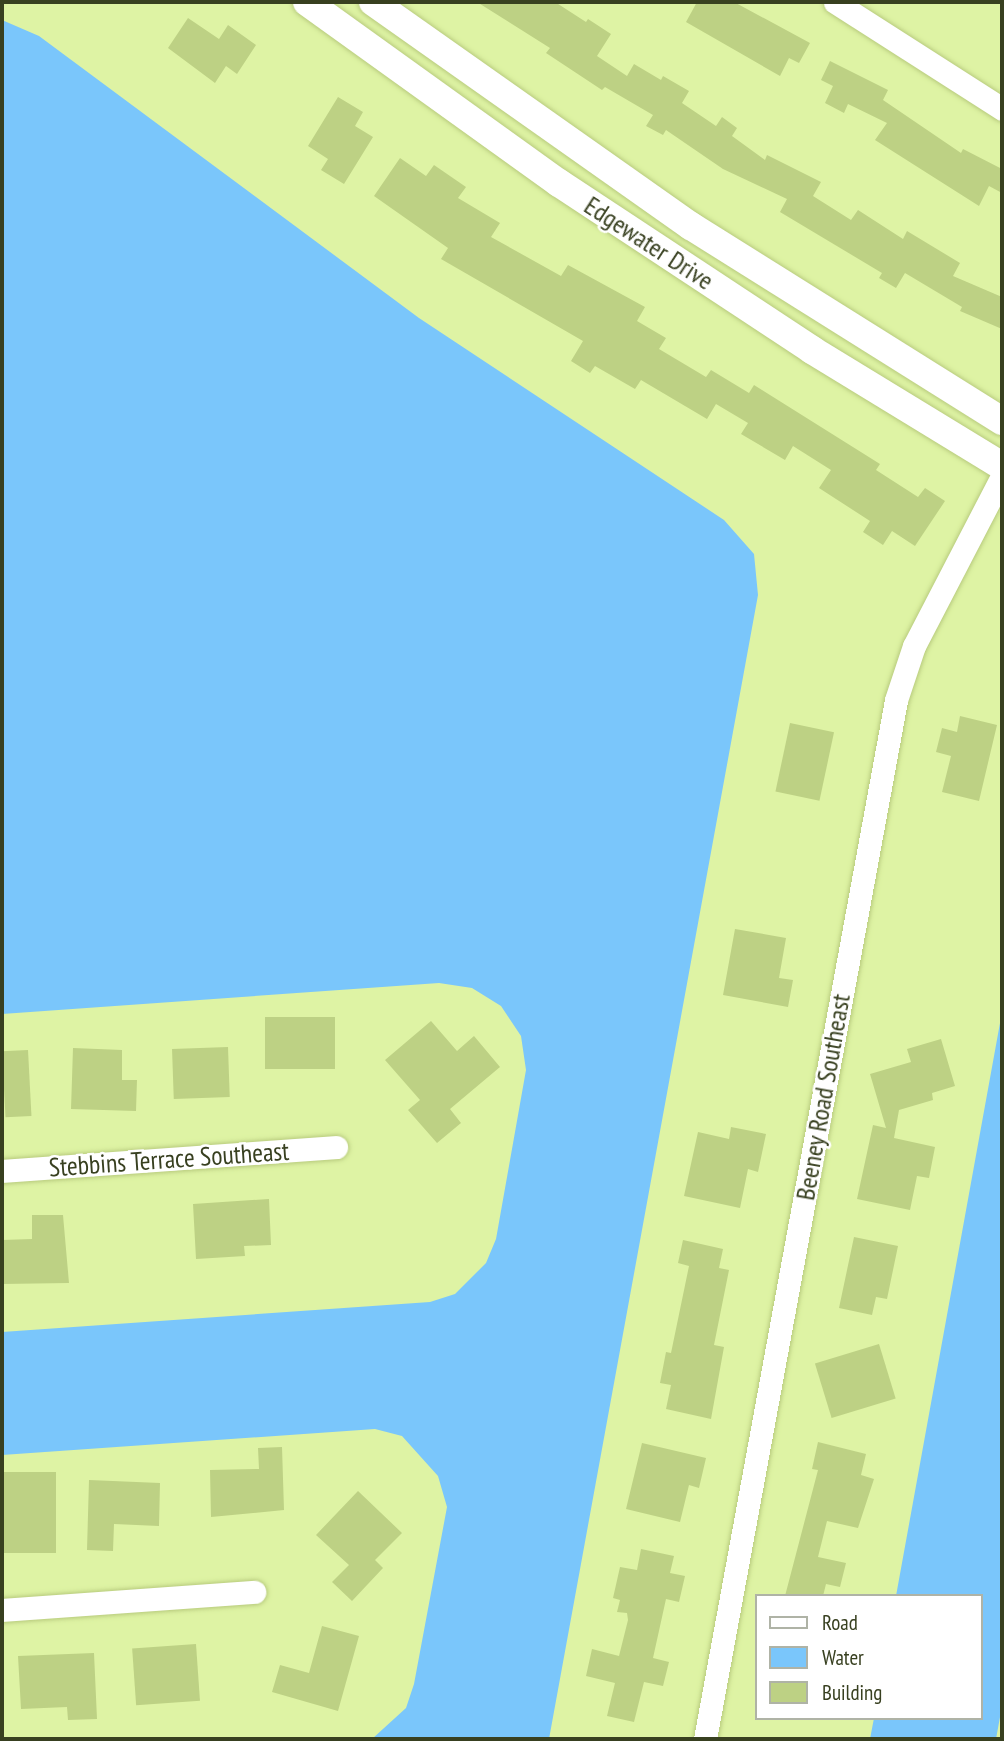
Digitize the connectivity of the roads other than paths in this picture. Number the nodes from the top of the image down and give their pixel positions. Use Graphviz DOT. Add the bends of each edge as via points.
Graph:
graph roads {
  1 [pos="307,2"];
  2 [pos="373,2"];
  3 [pos="835,2"];
  4 [pos="481,80"];
  5 [pos="1002,109"];
  6 [pos="456,111"];
  7 [pos="1002,421"];
  8 [pos="1002,466"];
  9 [pos="1002,476"];
  10 [pos="336,1147"];
  11 [pos="2,1171"];
  12 [pos="254,1592"];
  13 [pos="2,1610"];
  14 [pos="705,1739"];
  1 -- 6 [label="street, Edgewater Drive"];
  2 -- 4 [label="street, Edgewater Drive"];
  3 -- 5 [label="street"];
  4 -- 6 [label="street"];
  4 -- 7 [label="street, Edgewater Drive" via="691,226"];
  6 -- 8 [label="street, Edgewater Drive" via="789,335"];
  9 -- 14 [label="street, Beeney Road Southeast" via="914,646 895,700"];
  10 -- 11 [label="street, Stebbins Terrace Southeast"];
  12 -- 13 [label="street"];
}
